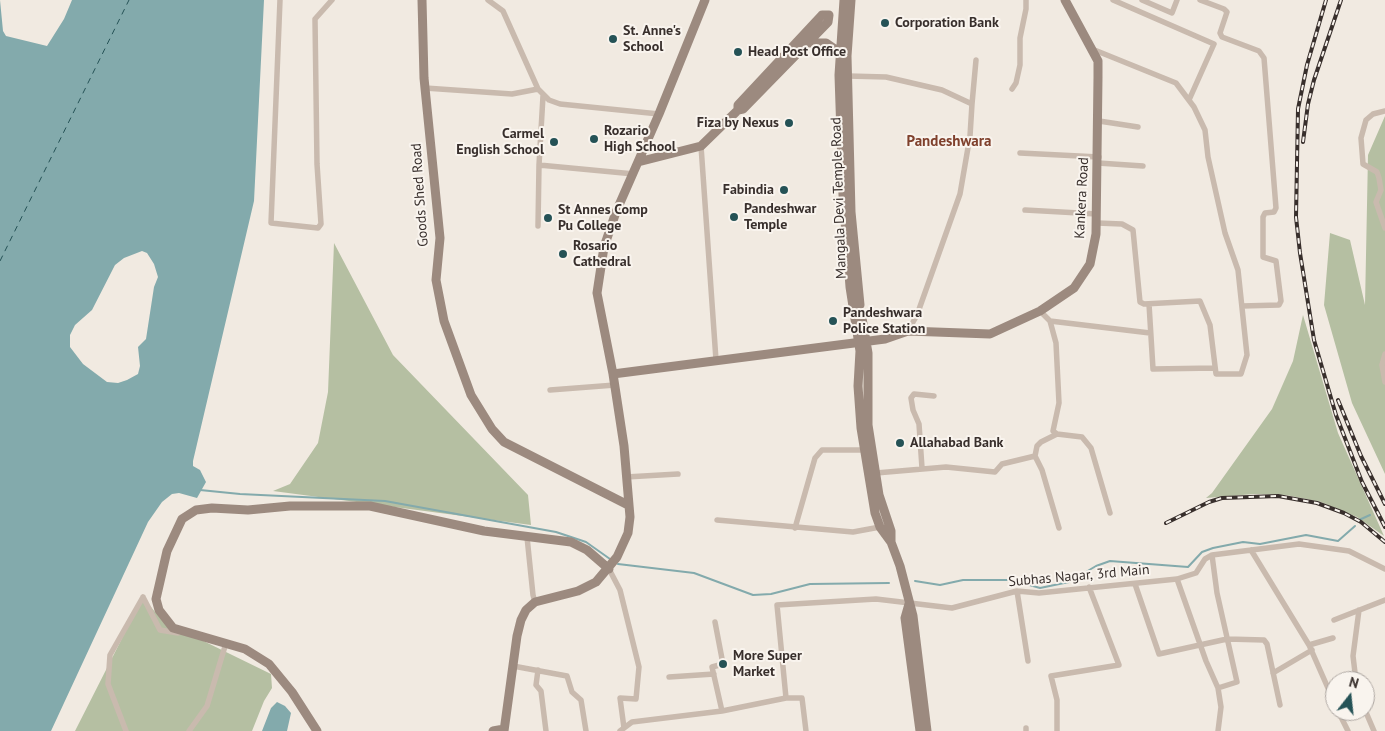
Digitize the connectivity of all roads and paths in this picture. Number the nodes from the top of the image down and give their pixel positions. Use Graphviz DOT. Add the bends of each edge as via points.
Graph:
graph roads {
  1 [pos="280,0"];
  2 [pos="332,0"];
  3 [pos="422,0"];
  4 [pos="488,0"];
  5 [pos="705,0"];
  6 [pos="1026,0"];
  7 [pos="1065,0"];
  8 [pos="1113,0"];
  9 [pos="1142,0"];
  10 [pos="1177,0"];
  11 [pos="1200,0"];
  12 [pos="847,4"];
  13 [pos="829,15"];
  14 [pos="808,43"];
  15 [pos="1090,48"];
  16 [pos="840,52"];
  17 [pos="976,60"];
  18 [pos="848,76"];
  19 [pos="425,88"];
  20 [pos="538,89"];
  21 [pos="1012,89"];
  22 [pos="543,96"];
  23 [pos="1189,100"];
  24 [pos="972,104"];
  25 [pos="738,110"];
  26 [pos="1385,112"];
  27 [pos="659,114"];
  28 [pos="1099,121"];
  29 [pos="1138,127"];
  30 [pos="647,143"];
  31 [pos="701,146"];
  32 [pos="1020,153"];
  33 [pos="660,156"];
  34 [pos="1098,160"];
  35 [pos="638,162"];
  36 [pos="539,165"];
  37 [pos="1143,166"];
  38 [pos="634,174"];
  39 [pos="1024,210"];
  40 [pos="1097,219"];
  41 [pos="538,226"];
  42 [pos="1385,228"];
  43 [pos="856,304"];
  44 [pos="1149,304"];
  45 [pos="1242,306"];
  46 [pos="1040,312"];
  47 [pos="1050,321"];
  48 [pos="908,331"];
  49 [pos="1150,333"];
  50 [pos="862,341"];
  51 [pos="1385,354"];
  52 [pos="716,360"];
  53 [pos="1215,368"];
  54 [pos="613,374"];
  55 [pos="1385,382"];
  56 [pos="615,385"];
  57 [pos="550,390"];
  58 [pos="934,396"];
  59 [pos="1058,434"];
  60 [pos="864,450"];
  61 [pos="1035,456"];
  62 [pos="922,468"];
  63 [pos="678,474"];
  64 [pos="872,474"];
  65 [pos="625,477"];
  66 [pos="628,505"];
  67 [pos="1110,513"];
  68 [pos="717,520"];
  69 [pos="880,527"];
  70 [pos="795,528"];
  71 [pos="1059,528"];
  72 [pos="527,537"];
  73 [pos="891,542"];
  74 [pos="1252,550"];
  75 [pos="1212,555"];
  76 [pos="609,569"];
  77 [pos="1385,569"];
  78 [pos="1177,579"];
  79 [pos="1135,584"];
  80 [pos="1090,587"];
  81 [pos="1017,591"];
  82 [pos="1385,600"];
  83 [pos="535,602"];
  84 [pos="909,604"];
  85 [pos="1359,610"];
  86 [pos="1334,620"];
  87 [pos="715,622"];
  88 [pos="172,628"];
  89 [pos="160,630"];
  90 [pos="1333,638"];
  91 [pos="1227,639"];
  92 [pos="226,643"];
  93 [pos="1201,647"];
  94 [pos="1310,647"];
  95 [pos="1028,661"];
  96 [pos="513,666"];
  97 [pos="538,670"];
  98 [pos="1355,671"];
  99 [pos="1273,673"];
  100 [pos="714,674"];
  101 [pos="669,677"];
  102 [pos="1325,681"];
  103 [pos="1218,688"];
  104 [pos="786,698"];
  105 [pos="1280,705"];
  106 [pos="722,711"];
  107 [pos="622,729"];
  108 [pos="504,730"];
  109 [pos="126,731"];
  110 [pos="190,731"];
  111 [pos="317,731"];
  112 [pos="493,731"];
  113 [pos="546,731"];
  114 [pos="586,731"];
  115 [pos="806,731"];
  116 [pos="920,731"];
  117 [pos="927,731"];
  118 [pos="1057,731"];
  119 [pos="1218,731"];
  1 -- 2 [label="street" via="271,223 318,228 321,224 314,19"];
  3 -- 19 [label="street, Goods Shed Road"];
  4 -- 20 [label="street" via="503,10"];
  5 -- 27 [label="street"];
  6 -- 21 [label="street" via="1020,38 1020,66"];
  7 -- 15 [label="street, Kankera Road"];
  8 -- 23 [label="street" via="1214,44"];
  9 -- 10 [label="street" via="1172,13"];
  11 -- 45 [label="street" via="1227,12 1220,33 1222,37 1259,51 1264,58 1276,208 1263,216 1263,256 1276,261 1281,301 1279,306"];
  12 -- 13 [label="street"];
  12 -- 16 [label="street, Mangala Devi Temple Road"];
  12 -- 18 [label="street, Mangala Devi Temple Road"];
  13 -- 14 [label="street" via="828,22"];
  13 -- 25 [label="street" via="822,16 738,105"];
  14 -- 16 [label="street" via="826,43"];
  14 -- 25 [label="street" via="743,109"];
  15 -- 23 [label="street" via="1176,83"];
  15 -- 28 [label="street, Kankera Road" via="1098,62"];
  16 -- 43 [label="street, Mangala Devi Temple Road" via="842,195 846,247"];
  17 -- 24 [label="street"];
  18 -- 24 [label="street" via="886,77 942,90"];
  18 -- 43 [label="street, Mangala Devi Temple Road"];
  19 -- 20 [label="street" via="512,94"];
  19 -- 66 [label="street, Goods Shed Road" via="440,238 436,280 444,322 471,395 504,442"];
  20 -- 22 [label="street"];
  22 -- 27 [label="street" via="560,104"];
  22 -- 36 [label="street"];
  23 -- 45 [label="street" via="1205,130 1225,233 1238,270"];
  24 -- 48 [label="street" via="960,194 918,315"];
  25 -- 31 [label="street"];
  26 -- 42 [label="street" via="1369,117 1361,138 1363,164 1377,172 1379,178 1381,190 1376,202"];
  27 -- 30 [label="street"];
  28 -- 29 [label="street"];
  28 -- 34 [label="street, Kankera Road"];
  30 -- 33 [label="street"];
  30 -- 35 [label="street"];
  31 -- 33 [label="street"];
  31 -- 52 [label="street"];
  32 -- 34 [label="street"];
  33 -- 35 [label="street"];
  34 -- 37 [label="street"];
  34 -- 40 [label="street, Kankera Road"];
  35 -- 38 [label="street"];
  36 -- 38 [label="street"];
  36 -- 41 [label="street"];
  38 -- 54 [label="street" via="607,238 597,292"];
  39 -- 40 [label="street"];
  40 -- 44 [label="street" via="1122,224 1133,230 1138,296 1140,302"];
  40 -- 46 [label="street, Kankera Road" via="1090,264 1074,288"];
  43 -- 50 [label="street, Mangala Devi Temple Road"];
  44 -- 49 [label="street"];
  44 -- 53 [label="street" via="1200,301 1210,325"];
  45 -- 53 [label="street" via="1247,355 1240,374 1216,374"];
  46 -- 47 [label="street"];
  46 -- 48 [label="street, Kankera Road" via="990,334"];
  47 -- 49 [label="street"];
  47 -- 59 [label="street" via="1056,343 1058,403 1052,427"];
  48 -- 50 [label="street" via="885,339"];
  49 -- 53 [label="street" via="1153,369"];
  50 -- 52 [label="street"];
  50 -- 60 [label="street, Mangala Devi Temple Road" via="859,406"];
  50 -- 64 [label="street, Mangala Devi Temple Road"];
  51 -- 55 [label="street" via="1382,364"];
  52 -- 54 [label="street"];
  54 -- 56 [label="street"];
  56 -- 57 [label="street"];
  56 -- 65 [label="street"];
  58 -- 62 [label="street" via="914,394 911,398 919,424"];
  59 -- 61 [label="street" via="1041,442"];
  59 -- 67 [label="street" via="1082,437 1091,448"];
  60 -- 64 [label="street, Mangala Devi Temple Road"];
  60 -- 70 [label="street" via="822,450 815,458"];
  61 -- 62 [label="street" via="1002,464 993,472"];
  61 -- 71 [label="street"];
  62 -- 64 [label="street"];
  63 -- 65 [label="street"];
  64 -- 69 [label="street, Mangala Devi Temple Road"];
  64 -- 73 [label="street, Mangala Devi Temple Road" via="891,531"];
  65 -- 66 [label="street"];
  66 -- 76 [label="street" via="630,517 626,538"];
  68 -- 70 [label="street"];
  69 -- 70 [label="street" via="852,532"];
  69 -- 73 [label="street, Mangala Devi Temple Road"];
  72 -- 76 [label="street" via="571,542 587,550"];
  72 -- 83 [label="street"];
  72 -- 88 [label="street" via="370,506 196,510 182,519 175,532 157,592 159,610"];
  73 -- 84 [label="street, Mangala Devi Temple Road"];
  74 -- 75 [label="street"];
  74 -- 77 [label="street" via="1310,545 1349,551"];
  74 -- 94 [label="street"];
  75 -- 78 [label="street, Subhas Nagar, 3rd Main" via="1204,559 1196,573"];
  75 -- 91 [label="street"];
  76 -- 83 [label="street" via="596,582 578,591"];
  76 -- 107 [label="street" via="620,590 639,667 636,699 620,698"];
  78 -- 79 [label="street, Subhas Nagar, 3rd Main"];
  78 -- 93 [label="street"];
  79 -- 80 [label="street, Subhas Nagar, 3rd Main"];
  79 -- 93 [label="street" via="1159,654"];
  80 -- 81 [label="street, Subhas Nagar, 3rd Main" via="1039,593"];
  80 -- 118 [label="street" via="1119,665 1051,676 1057,700"];
  81 -- 84 [label="street, Subhas Nagar, 3rd Main" via="952,608"];
  81 -- 95 [label="street"];
  82 -- 85 [label="street"];
  83 -- 96 [label="street" via="521,620"];
  84 -- 104 [label="street, Subhas Nagar, 3rd Main" via="876,599 777,605"];
  84 -- 116 [label="street, Mangala Devi Temple Road" via="904,618"];
  84 -- 117 [label="street, Mangala Devi Temple Road"];
  85 -- 86 [label="street"];
  85 -- 98 [label="street" via="1353,656"];
  87 -- 100 [label="street" via="723,664 712,666"];
  88 -- 89 [label="street"];
  88 -- 92 [label="street"];
  89 -- 92 [label="street"];
  89 -- 109 [label="street" via="143,597 110,655 108,684"];
  90 -- 94 [label="street"];
  91 -- 93 [label="street"];
  91 -- 99 [label="street" via="1264,640"];
  91 -- 103 [label="street" via="1237,682"];
  92 -- 110 [label="street" via="207,706"];
  92 -- 111 [label="street" via="245,649 269,664"];
  93 -- 103 [label="street"];
  94 -- 99 [label="street"];
  94 -- 102 [label="street"];
  96 -- 97 [label="street"];
  96 -- 108 [label="street"];
  97 -- 113 [label="street" via="536,685 541,690"];
  97 -- 114 [label="street" via="567,676 572,692 581,700"];
  99 -- 105 [label="street"];
  100 -- 101 [label="street"];
  100 -- 106 [label="street"];
  103 -- 119 [label="street" via="1221,707"];
  104 -- 106 [label="street"];
  104 -- 115 [label="street" via="802,698"];
  106 -- 107 [label="street" via="632,722"];
  108 -- 112 [label="street"];
}
